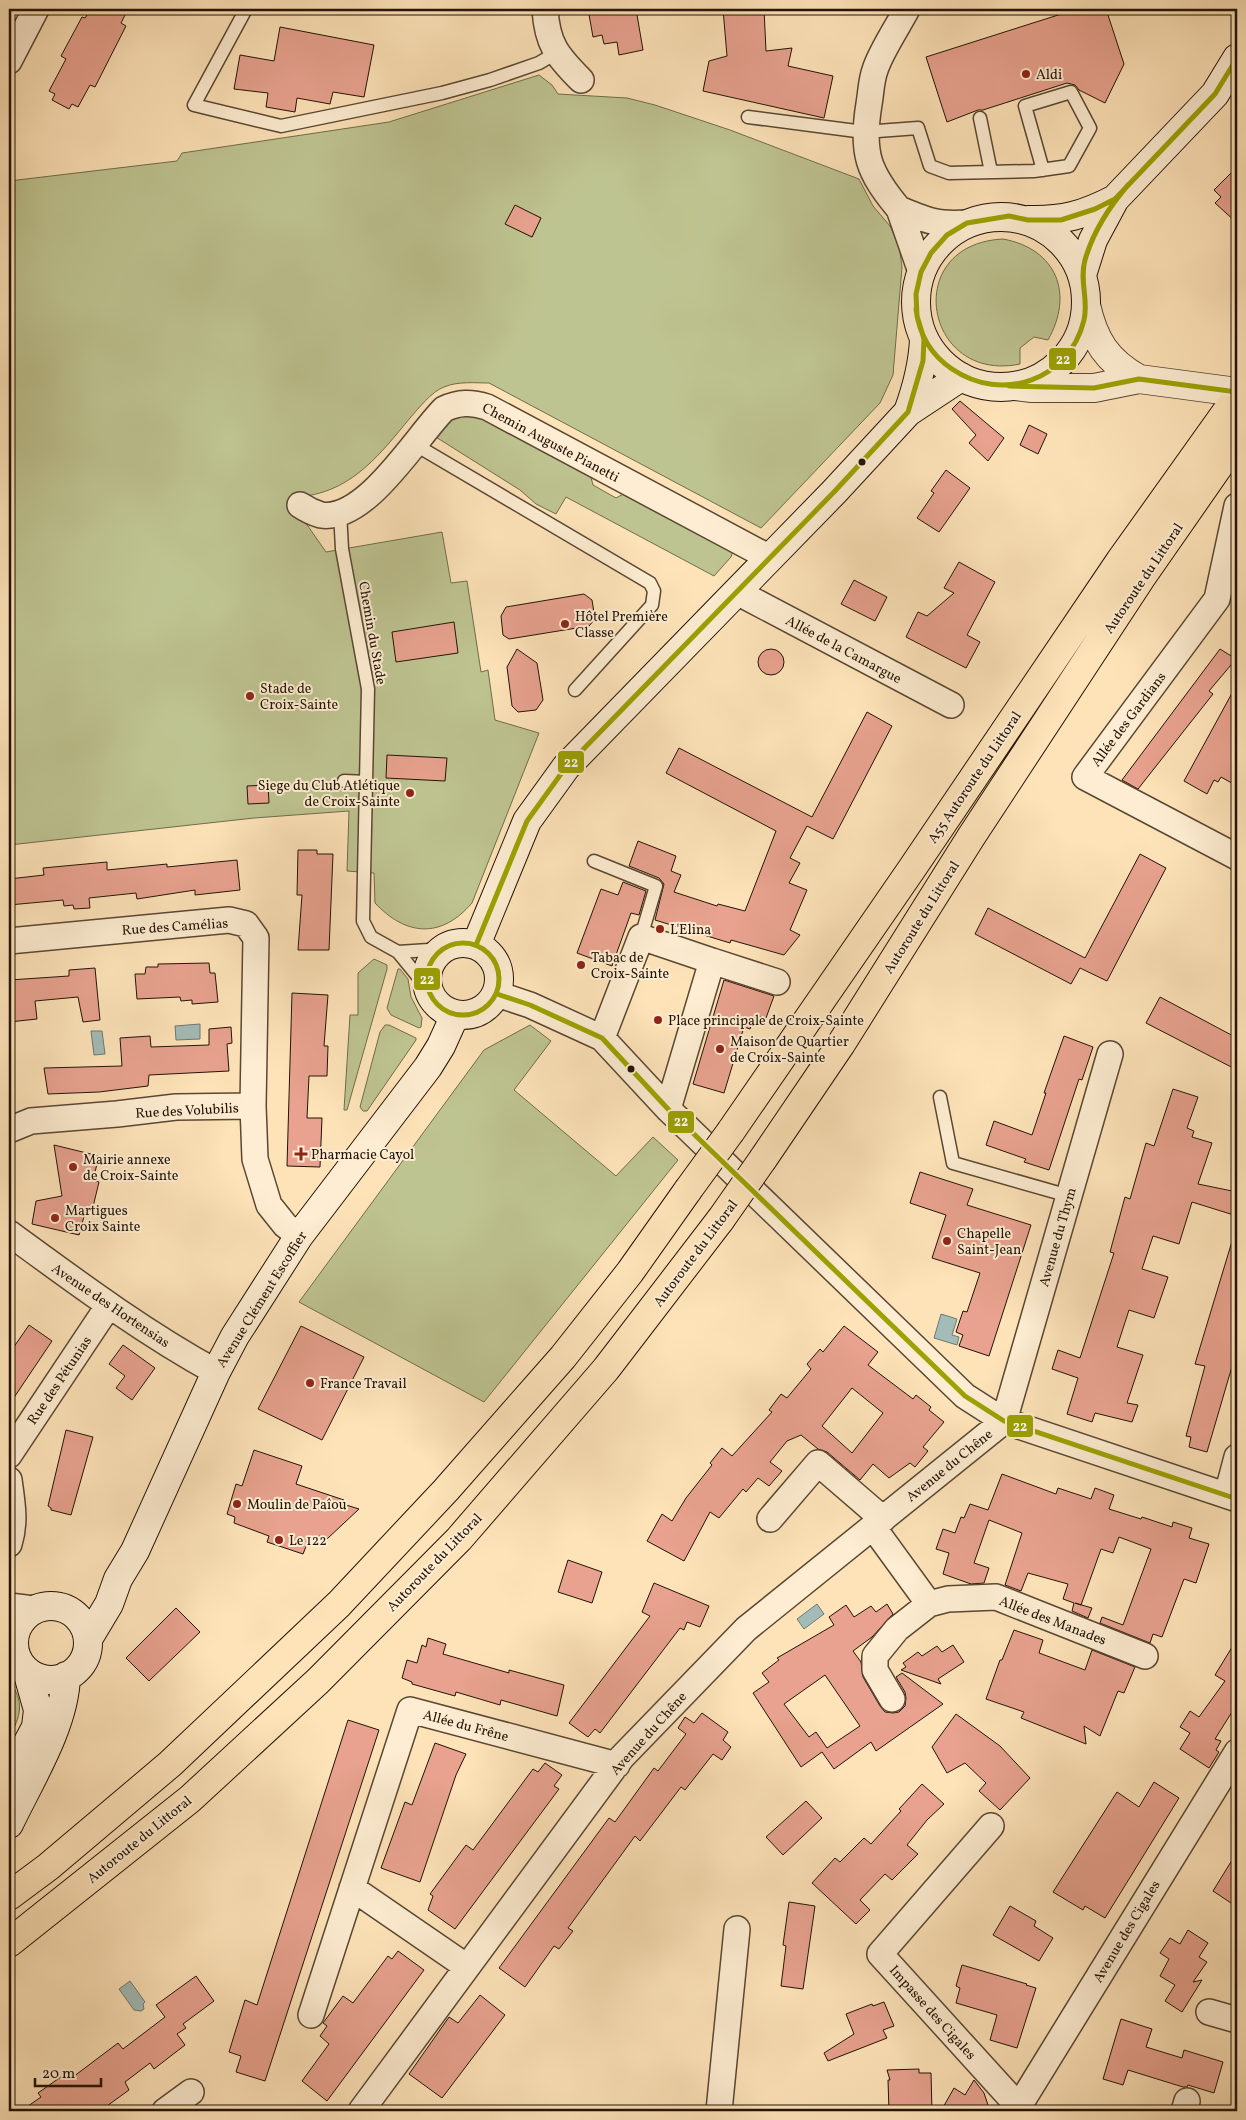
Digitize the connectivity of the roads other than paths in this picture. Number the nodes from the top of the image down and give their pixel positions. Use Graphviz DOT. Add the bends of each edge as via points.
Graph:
graph roads {
  1 [pos="36,9"];
  2 [pos="246,9"];
  3 [pos="545,9"];
  4 [pos="907,9"];
  5 [pos="556,53"];
  6 [pos="1237,58"];
  7 [pos="9,61"];
  8 [pos="581,80"];
  9 [pos="748,117"];
  10 [pos="980,118"];
  11 [pos="864,132"];
  12 [pos="1043,170"];
  13 [pos="991,172"];
  14 [pos="1115,199"];
  15 [pos="899,210"];
  16 [pos="1028,220"];
  17 [pos="967,223"];
  18 [pos="921,272"];
  19 [pos="1082,275"];
  20 [pos="1086,305"];
  21 [pos="924,339"];
  22 [pos="961,377"];
  23 [pos="1139,380"];
  24 [pos="1015,386"];
  25 [pos="1237,392"];
  26 [pos="1237,397"];
  27 [pos="908,412"];
  28 [pos="1228,432"];
  29 [pos="414,444"];
  30 [pos="300,505"];
  31 [pos="1237,506"];
  32 [pos="340,512"];
  33 [pos="770,558"];
  34 [pos="737,592"];
  35 [pos="575,690"];
  36 [pos="951,705"];
  37 [pos="344,781"];
  38 [pos="367,782"];
  39 [pos="1237,857"];
  40 [pos="594,861"];
  41 [pos="641,937"];
  42 [pos="9,941"];
  43 [pos="476,945"];
  44 [pos="444,949"];
  45 [pos="398,952"];
  46 [pos="712,961"];
  47 [pos="778,982"];
  48 [pos="429,990"];
  49 [pos="497,994"];
  50 [pos="455,1015"];
  51 [pos="602,1038"];
  52 [pos="1110,1054"];
  53 [pos="940,1097"];
  54 [pos="253,1106"];
  55 [pos="668,1109"];
  56 [pos="9,1130"];
  57 [pos="1069,1196"];
  58 [pos="9,1234"];
  59 [pos="299,1236"];
  60 [pos="109,1305"];
  61 [pos="216,1372"];
  62 [pos="1004,1421"];
  63 [pos="9,1455"];
  64 [pos="1237,1457"];
  65 [pos="9,1480"];
  66 [pos="1232,1497"];
  67 [pos="770,1519"];
  68 [pos="878,1523"];
  69 [pos="9,1544"];
  70 [pos="118,1579"];
  71 [pos="929,1604"];
  72 [pos="22,1608"];
  73 [pos="63,1608"];
  74 [pos="12,1633"];
  75 [pos="88,1639"];
  76 [pos="1146,1656"];
  77 [pos="27,1671"];
  78 [pos="66,1676"];
  79 [pos="892,1699"];
  80 [pos="254,1740"];
  81 [pos="1237,1752"];
  82 [pos="617,1765"];
  83 [pos="9,1778"];
  84 [pos="9,1824"];
  85 [pos="991,1826"];
  86 [pos="352,1888"];
  87 [pos="9,1896"];
  88 [pos="737,1930"];
  89 [pos="9,1943"];
  90 [pos="9,1962"];
  91 [pos="467,1967"];
  92 [pos="1209,2012"];
  93 [pos="312,2014"];
  94 [pos="1237,2020"];
  95 [pos="191,2092"];
  96 [pos="1017,2109"];
  97 [pos="165,2111"];
  98 [pos="361,2111"];
  99 [pos="719,2111"];
  1 -- 7 [label="street"];
  2 -- 5 [label="lane" via="194,105 281,126 442,94 539,63"];
  3 -- 5 [label="street" via="546,30"];
  4 -- 11 [label="street" via="875,69"];
  5 -- 8 [label="street"];
  6 -- 14 [label="main road" via="1214,94"];
  9 -- 11 [label="lane"];
  10 -- 13 [label="lane"];
  11 -- 13 [label="lane" via="918,128 930,166 950,173"];
  11 -- 15 [label="street" via="872,169 884,192"];
  12 -- 12 [label="lane" via="1069,166 1090,128 1071,92 1025,106"];
  12 -- 13 [label="lane"];
  14 -- 16 [label="main road" via="1076,217"];
  14 -- 19 [label="main road" via="1093,240"];
  15 -- 17 [label="street" via="944,225"];
  15 -- 18 [label="street"];
  16 -- 17 [label="main road" via="1009,216"];
  16 -- 19 [label="main road" via="1058,238 1073,256"];
  17 -- 18 [label="main road" via="947,235 931,252"];
  18 -- 21 [label="main road" via="916,294 917,316"];
  19 -- 20 [label="main road"];
  20 -- 23 [label="main road" via="1100,346 1115,363"];
  20 -- 24 [label="main road" via="1078,338 1059,364 1040,377"];
  21 -- 22 [label="main road" via="934,356"];
  21 -- 27 [label="main road" via="923,361"];
  22 -- 24 [label="main road" via="983,385"];
  22 -- 27 [label="main road"];
  23 -- 24 [label="main road" via="1094,388"];
  23 -- 25 [label="main road"];
  26 -- 28 [label="highway, Autoroute du Littoral"];
  27 -- 33 [label="main road"];
  28 -- 80 [label="highway, Autoroute du Littoral, bridge" via="1130,595 841,1044 722,1219 606,1369 459,1539"];
  28 -- 87 [label="highway, A55 Autoroute du Littoral, bridge" via="1115,569 730,1131 630,1272 563,1357 446,1490 345,1597 170,1764"];
  29 -- 32 [label="street, Chemin Auguste Pianetti" via="367,498"];
  29 -- 33 [label="street, Chemin Auguste Pianetti" via="444,409 454,404 475,403"];
  29 -- 35 [label="lane" via="650,584 654,591 652,605"];
  30 -- 32 [label="street, Chemin Auguste Pianetti" via="321,515"];
  31 -- 39 [label="street, Allée des Gardians" via="1217,599 1085,777"];
  32 -- 38 [label="lane, Chemin du Stade" via="342,549 368,689"];
  33 -- 34 [label="main road"];
  34 -- 36 [label="street, Allée de la Camargue"];
  34 -- 43 [label="main road" via="566,767 527,821"];
  37 -- 38 [label="lane"];
  38 -- 45 [label="lane, Chemin du Stade" via="363,921 371,937"];
  40 -- 41 [label="lane" via="656,886"];
  41 -- 46 [label="street"];
  41 -- 51 [label="street"];
  42 -- 54 [label="street, Rue des Camélias" via="229,920 246,924 256,938"];
  43 -- 44 [label="main road" via="454,944"];
  43 -- 49 [label="main road" via="494,960 499,971"];
  44 -- 45 [label="lane"];
  44 -- 48 [label="main road" via="432,961 427,978"];
  45 -- 48 [label="lane, Chemin du Stade"];
  46 -- 47 [label="street"];
  46 -- 55 [label="street"];
  48 -- 50 [label="main road" via="434,1002"];
  49 -- 50 [label="main road" via="480,1012 468,1016"];
  49 -- 51 [label="street" via="530,1005"];
  50 -- 59 [label="main road, Avenue Clément Escoffier" via="428,1067"];
  51 -- 55 [label="street"];
  52 -- 57 [label="street, Avenue du Thym"];
  53 -- 57 [label="lane" via="953,1163"];
  54 -- 56 [label="street, Rue des Volubilis" via="176,1107 31,1121"];
  54 -- 59 [label="street, Rue des Volubilis" via="255,1159 269,1205"];
  55 -- 62 [label="street" via="965,1396"];
  57 -- 62 [label="street, Avenue du Thym"];
  58 -- 60 [label="street, Avenue des Hortensias"];
  59 -- 61 [label="main road, Avenue Clément Escoffier"];
  60 -- 61 [label="street, Avenue des Hortensias"];
  60 -- 63 [label="street, Rue des Pétunias"];
  61 -- 70 [label="main road, Avenue Clément Escoffier"];
  62 -- 66 [label="street"];
  62 -- 68 [label="street, Avenue du Chêne"];
  64 -- 66 [label="street"];
  65 -- 69 [label="street" via="14,1510"];
  67 -- 68 [label="street" via="818,1463"];
  68 -- 71 [label="street"];
  68 -- 82 [label="street, Avenue du Chêne" via="746,1629"];
  70 -- 73 [label="main road, Avenue Clément Escoffier" via="97,1595"];
  70 -- 75 [label="main road, Avenue Clément Escoffier" via="109,1604"];
  71 -- 76 [label="street, Allée des Manades" via="948,1599 996,1596"];
  71 -- 79 [label="street, Allée des Manades" via="897,1629 875,1656 875,1670"];
  72 -- 73 [label="main road"];
  72 -- 74 [label="main road" via="25,1617"];
  73 -- 75 [label="main road" via="80,1620"];
  74 -- 77 [label="main road" via="19,1661"];
  75 -- 78 [label="main road" via="83,1661"];
  77 -- 78 [label="main road" via="47,1680"];
  77 -- 83 [label="main road" via="38,1710 36,1727"];
  78 -- 84 [label="main road" via="60,1716"];
  80 -- 89 [label="highway, Autoroute du Littoral" via="190,1799"];
  80 -- 90 [label="highway" via="154,1846"];
  81 -- 96 [label="street, Avenue des Cigales"];
  82 -- 86 [label="street, Allée du Frêne" via="410,1710"];
  82 -- 91 [label="street, Avenue du Chêne"];
  85 -- 96 [label="street, Impasse des Cigales" via="880,1954"];
  86 -- 91 [label="street"];
  86 -- 93 [label="street, Allée du Frêne"];
  88 -- 99 [label="street"];
  91 -- 98 [label="street, Avenue du Chêne"];
  92 -- 94 [label="street"];
  95 -- 97 [label="street"];
}
